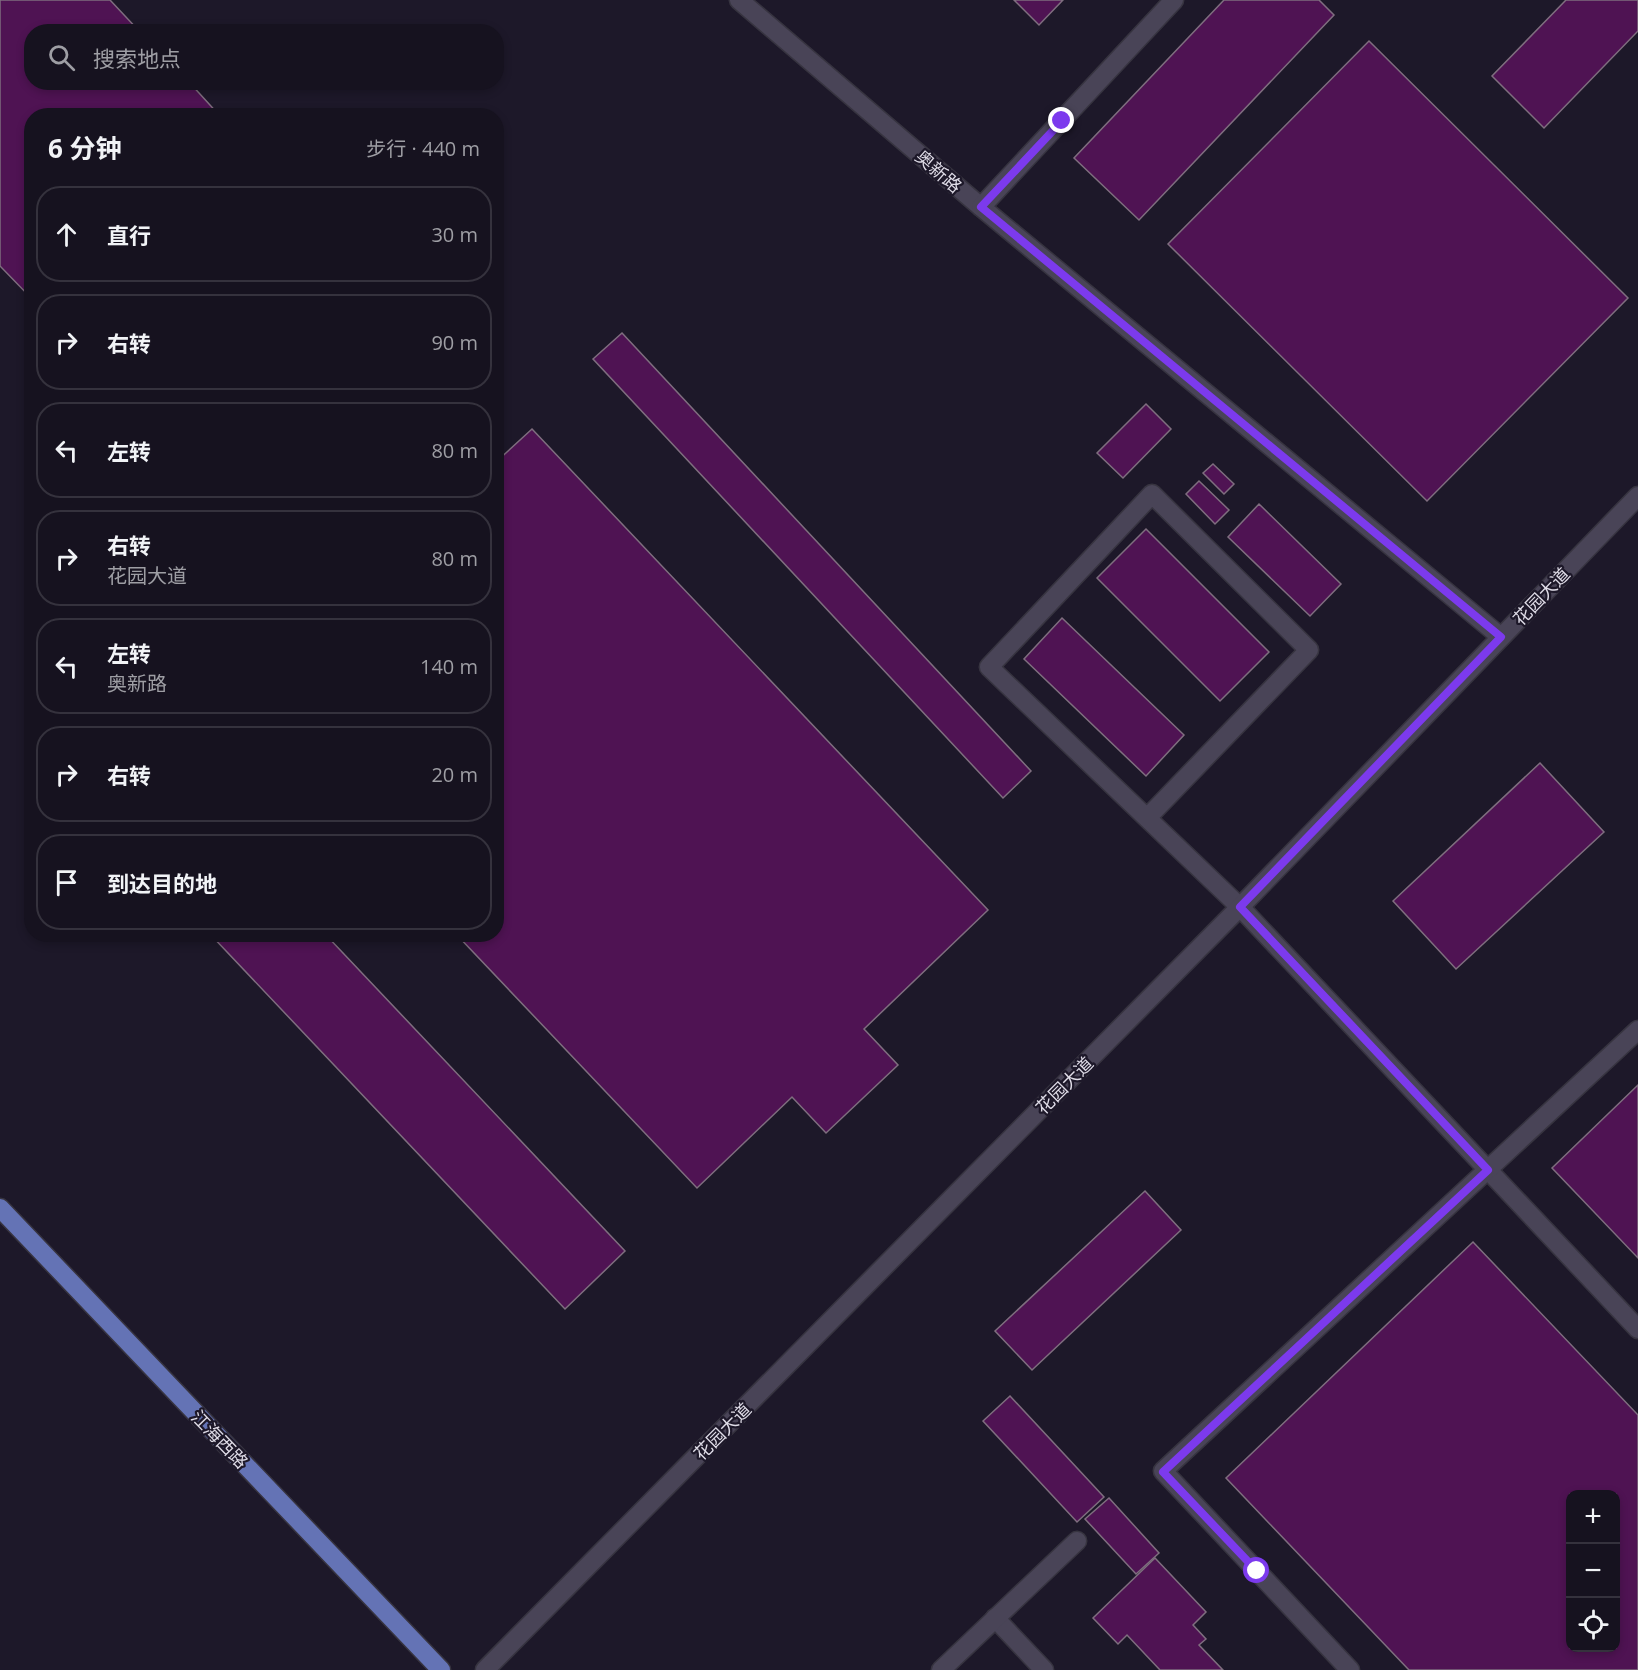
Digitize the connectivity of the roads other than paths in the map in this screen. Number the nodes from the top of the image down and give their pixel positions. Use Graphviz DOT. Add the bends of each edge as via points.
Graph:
graph roads {
  1 [pos="739,0"];
  2 [pos="1174,0"];
  3 [pos="981,207"];
  4 [pos="1638,496"];
  5 [pos="1501,637"];
  6 [pos="1147,818"];
  7 [pos="1240,907"];
  8 [pos="1638,1030"];
  9 [pos="1488,1170"];
  10 [pos="0,1208"];
  11 [pos="1638,1329"];
  12 [pos="1077,1541"];
  13 [pos="995,1618"];
  14 [pos="441,1670"];
  15 [pos="485,1670"];
  16 [pos="941,1670"];
  17 [pos="1044,1670"];
  18 [pos="1350,1670"];
  1 -- 3 [label="street, 奥新路"];
  2 -- 3 [label="street"];
  3 -- 5 [label="street, 奥新路"];
  4 -- 5 [label="street, 花园大道"];
  5 -- 7 [label="street, 花园大道"];
  6 -- 6 [label="street" via="1309,650 1152,494 989,667"];
  6 -- 7 [label="street"];
  7 -- 9 [label="street"];
  7 -- 15 [label="street, 花园大道"];
  8 -- 9 [label="street"];
  9 -- 11 [label="street"];
  9 -- 18 [label="street" via="1163,1472"];
  10 -- 14 [label="main road, 江海西路"];
  12 -- 13 [label="street"];
  13 -- 16 [label="street"];
  13 -- 17 [label="street"];
}
